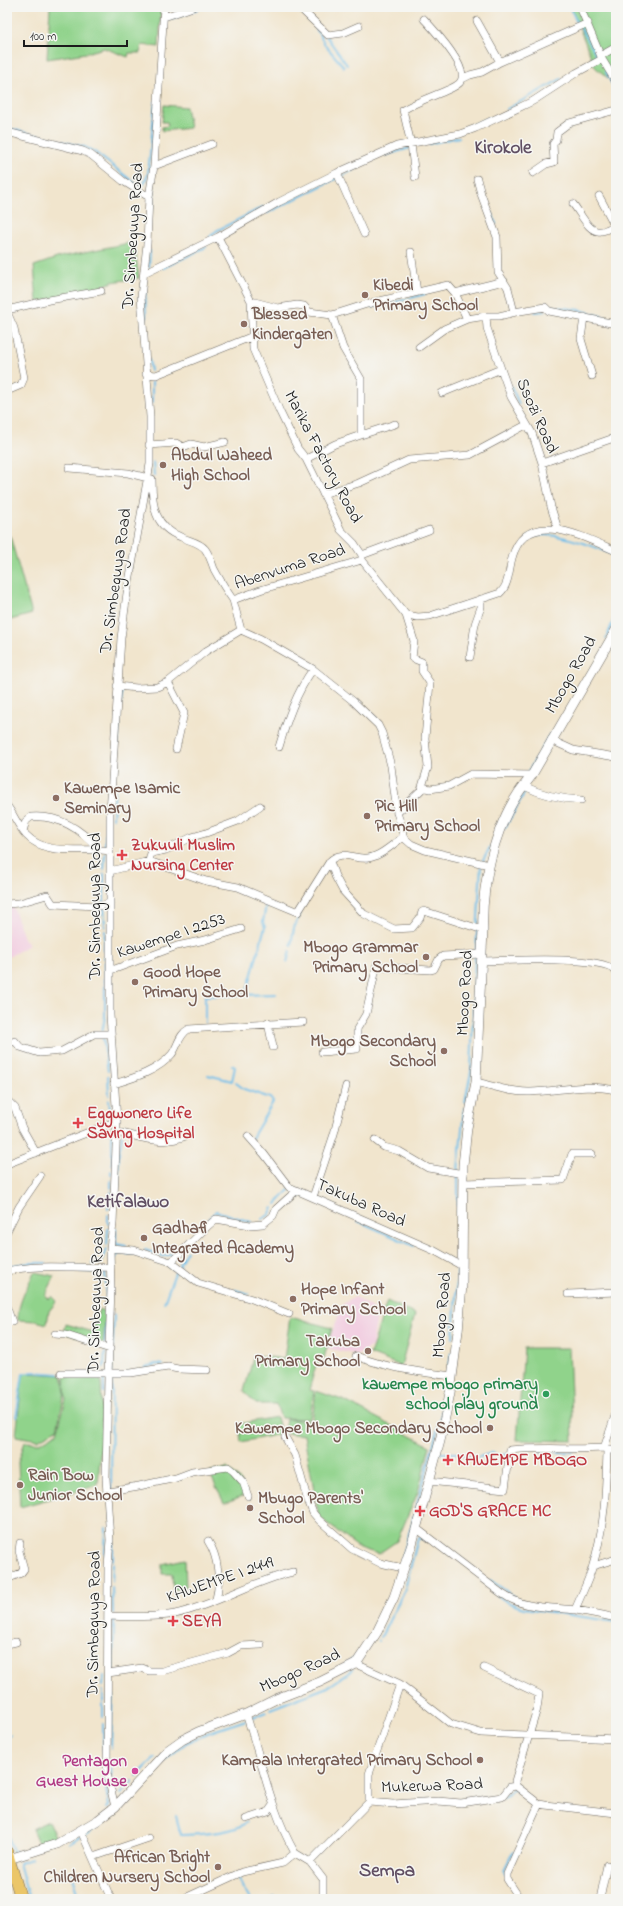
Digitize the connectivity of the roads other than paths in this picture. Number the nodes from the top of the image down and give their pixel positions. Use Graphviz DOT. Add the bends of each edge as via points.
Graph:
graph roads {
  1 [pos="164,7"];
  2 [pos="193,7"];
  3 [pos="299,7"];
  4 [pos="580,7"];
  5 [pos="164,18"];
  6 [pos="424,19"];
  7 [pos="477,21"];
  8 [pos="588,23"];
  9 [pos="359,26"];
  10 [pos="616,47"];
  11 [pos="602,57"];
  12 [pos="500,62"];
  13 [pos="462,79"];
  14 [pos="616,82"];
  15 [pos="616,110"];
  16 [pos="7,132"];
  17 [pos="212,144"];
  18 [pos="411,144"];
  19 [pos="154,166"];
  20 [pos="337,173"];
  21 [pos="532,173"];
  22 [pos="415,177"];
  23 [pos="477,179"];
  24 [pos="599,196"];
  25 [pos="148,197"];
  26 [pos="573,204"];
  27 [pos="616,225"];
  28 [pos="364,234"];
  29 [pos="218,237"];
  30 [pos="411,252"];
  31 [pos="144,273"];
  32 [pos="504,281"];
  33 [pos="101,291"];
  34 [pos="418,292"];
  35 [pos="455,293"];
  36 [pos="251,301"];
  37 [pos="7,311"];
  38 [pos="514,312"];
  39 [pos="332,315"];
  40 [pos="486,316"];
  41 [pos="584,317"];
  42 [pos="467,319"];
  43 [pos="616,324"];
  44 [pos="253,336"];
  45 [pos="419,346"];
  46 [pos="500,369"];
  47 [pos="146,374"];
  48 [pos="592,376"];
  49 [pos="7,391"];
  50 [pos="442,393"];
  51 [pos="395,424"];
  52 [pos="526,425"];
  53 [pos="361,435"];
  54 [pos="616,439"];
  55 [pos="225,442"];
  56 [pos="149,445"];
  57 [pos="306,459"];
  58 [pos="542,463"];
  59 [pos="69,468"];
  60 [pos="153,479"];
  61 [pos="323,494"];
  62 [pos="558,529"];
  63 [pos="428,530"];
  64 [pos="616,551"];
  65 [pos="362,557"];
  66 [pos="481,599"];
  67 [pos="233,600"];
  68 [pos="406,615"];
  69 [pos="241,630"];
  70 [pos="616,631"];
  71 [pos="470,657"];
  72 [pos="313,669"];
  73 [pos="168,682"];
  74 [pos="117,686"];
  75 [pos="551,740"];
  76 [pos="279,747"];
  77 [pos="176,750"];
  78 [pos="616,757"];
  79 [pos="532,775"];
  80 [pos="422,787"];
  81 [pos="526,787"];
  82 [pos="581,800"];
  83 [pos="7,806"];
  84 [pos="260,806"];
  85 [pos="397,813"];
  86 [pos="23,831"];
  87 [pos="403,837"];
  88 [pos="98,849"];
  89 [pos="110,851"];
  90 [pos="149,861"];
  91 [pos="330,861"];
  92 [pos="489,866"];
  93 [pos="110,871"];
  94 [pos="110,903"];
  95 [pos="7,904"];
  96 [pos="241,929"];
  97 [pos="483,930"];
  98 [pos="482,958"];
  99 [pos="613,965"];
  100 [pos="110,969"];
  101 [pos="616,972"];
  102 [pos="303,1022"];
  103 [pos="268,1023"];
  104 [pos="110,1034"];
  105 [pos="7,1044"];
  106 [pos="274,1047"];
  107 [pos="322,1052"];
  108 [pos="476,1082"];
  109 [pos="114,1084"];
  110 [pos="346,1086"];
  111 [pos="615,1090"];
  112 [pos="7,1100"];
  113 [pos="117,1121"];
  114 [pos="116,1132"];
  115 [pos="188,1135"];
  116 [pos="248,1136"];
  117 [pos="375,1140"];
  118 [pos="36,1153"];
  119 [pos="592,1154"];
  120 [pos="7,1164"];
  121 [pos="464,1174"];
  122 [pos="40,1176"];
  123 [pos="463,1184"];
  124 [pos="296,1191"];
  125 [pos="313,1197"];
  126 [pos="7,1231"];
  127 [pos="110,1248"];
  128 [pos="171,1262"];
  129 [pos="462,1266"];
  130 [pos="111,1267"];
  131 [pos="7,1271"];
  132 [pos="616,1292"];
  133 [pos="568,1294"];
  134 [pos="7,1308"];
  135 [pos="289,1314"];
  136 [pos="12,1322"];
  137 [pos="55,1334"];
  138 [pos="110,1349"];
  139 [pos="356,1356"];
  140 [pos="207,1370"];
  141 [pos="61,1373"];
  142 [pos="108,1373"];
  143 [pos="452,1376"];
  144 [pos="616,1413"];
  145 [pos="285,1437"];
  146 [pos="605,1449"];
  147 [pos="616,1450"];
  148 [pos="429,1481"];
  149 [pos="108,1490"];
  150 [pos="248,1496"];
  151 [pos="416,1528"];
  152 [pos="208,1541"];
  153 [pos="20,1543"];
  154 [pos="616,1559"];
  155 [pos="593,1566"];
  156 [pos="403,1568"];
  157 [pos="293,1572"];
  158 [pos="7,1579"];
  159 [pos="216,1599"];
  160 [pos="575,1610"];
  161 [pos="108,1616"];
  162 [pos="616,1618"];
  163 [pos="16,1642"];
  164 [pos="7,1644"];
  165 [pos="261,1645"];
  166 [pos="356,1664"];
  167 [pos="484,1668"];
  168 [pos="108,1673"];
  169 [pos="400,1684"];
  170 [pos="246,1714"];
  171 [pos="528,1735"];
  172 [pos="616,1739"];
  173 [pos="516,1786"];
  174 [pos="368,1802"];
  175 [pos="538,1804"];
  176 [pos="273,1805"];
  177 [pos="115,1807"];
  178 [pos="616,1813"];
  179 [pos="246,1819"];
  180 [pos="81,1831"];
  181 [pos="149,1838"];
  182 [pos="295,1853"];
  183 [pos="8,1855"];
  184 [pos="93,1857"];
  185 [pos="310,1862"];
  186 [pos="607,1865"];
  187 [pos="11,1875"];
  188 [pos="191,1897"];
  189 [pos="20,1899"];
  190 [pos="111,1899"];
  191 [pos="183,1899"];
  192 [pos="324,1899"];
  193 [pos="520,1899"];
  194 [pos="600,1899"];
  1 -- 5 [label="street, Dr. Simbeguya Road"];
  2 -- 5 [label="street"];
  3 -- 9 [label="street" via="328,35 343,33"];
  4 -- 8 [label="street"];
  5 -- 19 [label="street, Dr. Simbeguya Road"];
  6 -- 13 [label="street" via="454,55"];
  7 -- 12 [label="street"];
  8 -- 11 [label="street"];
  8 -- 12 [label="street"];
  10 -- 11 [label="street"];
  11 -- 14 [label="street"];
  11 -- 18 [label="street" via="533,100 476,128 460,134"];
  12 -- 13 [label="street"];
  13 -- 18 [label="street" via="446,91 434,94 403,110"];
  15 -- 21 [label="street" via="569,123 557,132 553,144 554,162"];
  16 -- 25 [label="street" via="83,151"];
  17 -- 19 [label="street"];
  18 -- 20 [label="street" via="397,146"];
  18 -- 22 [label="street"];
  19 -- 25 [label="street, Dr. Simbeguya Road"];
  20 -- 28 [label="street"];
  20 -- 29 [label="street"];
  23 -- 32 [label="street" via="497,237 496,266"];
  24 -- 27 [label="street"];
  25 -- 31 [label="street, Dr. Simbeguya Road"];
  26 -- 27 [label="street" via="588,226 595,231 601,232"];
  29 -- 31 [label="street"];
  29 -- 36 [label="street, Marika Factory Road"];
  30 -- 34 [label="street"];
  31 -- 47 [label="street, Dr. Simbeguya Road" via="141,297"];
  32 -- 35 [label="street"];
  32 -- 38 [label="street" via="510,293"];
  33 -- 37 [label="street"];
  34 -- 35 [label="street" via="448,285"];
  34 -- 39 [label="street"];
  35 -- 42 [label="street"];
  36 -- 39 [label="street" via="278,308 304,306 309,312"];
  36 -- 44 [label="street, Marika Factory Road"];
  37 -- 49 [label="street" via="14,328 24,378 21,385"];
  38 -- 40 [label="street"];
  38 -- 41 [label="street" via="545,307 548,311"];
  39 -- 53 [label="street" via="343,348 361,379"];
  40 -- 42 [label="street"];
  40 -- 46 [label="street, Ssozi Road" via="487,328"];
  41 -- 43 [label="street"];
  41 -- 48 [label="street" via="581,339"];
  42 -- 45 [label="street" via="444,329"];
  44 -- 47 [label="street" via="156,376"];
  44 -- 57 [label="street, Marika Factory Road" via="253,349 258,361 298,449"];
  46 -- 50 [label="street"];
  46 -- 52 [label="street, Ssozi Road"];
  47 -- 56 [label="street, Dr. Simbeguya Road" via="150,417"];
  51 -- 53 [label="street"];
  52 -- 58 [label="street, Ssozi Road" via="532,433"];
  52 -- 61 [label="street" via="470,455 409,460 359,483"];
  53 -- 57 [label="street" via="335,444"];
  54 -- 58 [label="street"];
  55 -- 56 [label="street" via="204,447 176,443"];
  56 -- 60 [label="street, Dr. Simbeguya Road"];
  57 -- 61 [label="street, Marika Factory Road"];
  58 -- 62 [label="street, Ssozi Road" via="550,507"];
  59 -- 60 [label="street" via="128,473"];
  60 -- 67 [label="street" via="152,498 156,516 170,531 199,544 206,550 222,585"];
  60 -- 74 [label="street, Dr. Simbeguya Road" via="126,593"];
  61 -- 65 [label="street, Marika Factory Road" via="341,530 354,542"];
  62 -- 64 [label="street"];
  62 -- 66 [label="street" via="534,530 526,534 516,547 504,590"];
  63 -- 65 [label="street, Abenvuma Road"];
  65 -- 67 [label="street, Abenvuma Road"];
  65 -- 68 [label="street, Marika Factory Road"];
  66 -- 68 [label="street" via="430,616"];
  66 -- 71 [label="street"];
  67 -- 69 [label="street, Abenvuma Road"];
  68 -- 80 [label="street" via="414,641 412,658 422,662 422,671 430,683 425,738 428,767"];
  69 -- 72 [label="street"];
  69 -- 73 [label="street" via="206,651"];
  70 -- 75 [label="street, Mbogo Road"];
  72 -- 76 [label="street" via="288,716"];
  72 -- 85 [label="street" via="378,725 391,766"];
  73 -- 74 [label="street" via="157,687"];
  73 -- 77 [label="street" via="184,710"];
  74 -- 89 [label="street, Dr. Simbeguya Road"];
  75 -- 78 [label="street" via="573,750"];
  75 -- 79 [label="street, Mbogo Road"];
  79 -- 80 [label="street" via="472,774 449,786 430,789"];
  79 -- 81 [label="street, Mbogo Road"];
  80 -- 85 [label="street"];
  81 -- 82 [label="street" via="549,796"];
  81 -- 92 [label="street, Mbogo Road" via="519,792 502,826"];
  83 -- 86 [label="street"];
  84 -- 90 [label="street" via="238,820 166,850 151,853"];
  85 -- 87 [label="street"];
  86 -- 88 [label="street" via="33,840 60,850"];
  86 -- 88 [label="street" via="26,821 31,816 54,817 66,822"];
  87 -- 91 [label="street" via="372,857 362,858 344,854"];
  87 -- 92 [label="street" via="425,850"];
  88 -- 89 [label="street"];
  89 -- 93 [label="street, Dr. Simbeguya Road"];
  90 -- 91 [label="street" via="206,881 238,887 298,912"];
  90 -- 93 [label="street"];
  91 -- 97 [label="street" via="334,876 343,891 367,916 394,929 412,928 424,911"];
  92 -- 97 [label="street, Mbogo Road" via="482,909"];
  93 -- 94 [label="street, Dr. Simbeguya Road"];
  94 -- 95 [label="street" via="98,906 54,904 47,895"];
  94 -- 100 [label="street, Dr. Simbeguya Road"];
  96 -- 100 [label="street, Kawempe I 2253" via="177,946"];
  97 -- 98 [label="street, Mbogo Road"];
  98 -- 99 [label="street" via="577,960"];
  98 -- 107 [label="street" via="443,956 434,969 430,970 377,964 366,1014 357,1030 357,1049"];
  98 -- 108 [label="street, Mbogo Road"];
  99 -- 101 [label="street"];
  100 -- 104 [label="street, Dr. Simbeguya Road"];
  102 -- 103 [label="street"];
  103 -- 106 [label="street"];
  103 -- 109 [label="street" via="189,1029 183,1034 172,1054 159,1065 139,1076"];
  104 -- 105 [label="street" via="94,1034 62,1051 39,1054 20,1047 15,1042"];
  104 -- 109 [label="street, Dr. Simbeguya Road"];
  108 -- 111 [label="street" via="521,1092 588,1087"];
  108 -- 121 [label="street, Mbogo Road" via="467,1128"];
  109 -- 113 [label="street, Dr. Simbeguya Road"];
  110 -- 125 [label="street" via="334,1134"];
  112 -- 118 [label="street" via="15,1108 22,1128"];
  113 -- 114 [label="street, Dr. Simbeguya Road"];
  113 -- 118 [label="street"];
  114 -- 115 [label="street" via="156,1142"];
  114 -- 127 [label="street, Dr. Simbeguya Road" via="116,1180"];
  116 -- 124 [label="street" via="289,1187"];
  117 -- 121 [label="street" via="428,1168"];
  118 -- 120 [label="street"];
  119 -- 123 [label="street" via="572,1154 563,1180"];
  121 -- 123 [label="street, Mbogo Road"];
  122 -- 126 [label="street"];
  123 -- 129 [label="street, Mbogo Road"];
  124 -- 125 [label="street, Takuba Road"];
  124 -- 128 [label="street, Takuba Road" via="264,1224 253,1226 216,1220"];
  125 -- 129 [label="street, Takuba Road" via="435,1251"];
  127 -- 128 [label="street" via="134,1250"];
  127 -- 130 [label="street, Dr. Simbeguya Road"];
  128 -- 135 [label="street" via="198,1282"];
  129 -- 143 [label="street, Mbogo Road"];
  130 -- 131 [label="street" via="31,1266"];
  130 -- 138 [label="street, Dr. Simbeguya Road"];
  132 -- 133 [label="street"];
  134 -- 136 [label="street"];
  137 -- 138 [label="street"];
  138 -- 142 [label="street, Dr. Simbeguya Road"];
  139 -- 143 [label="street" via="403,1370"];
  140 -- 142 [label="street" via="160,1367 147,1372"];
  141 -- 142 [label="street"];
  142 -- 149 [label="street, Dr. Simbeguya Road"];
  143 -- 148 [label="street, Mbogo Road" via="445,1419"];
  144 -- 146 [label="street"];
  145 -- 156 [label="street" via="296,1455 307,1498 319,1520 352,1550 380,1563"];
  146 -- 147 [label="street"];
  146 -- 148 [label="street" via="510,1450 505,1489"];
  146 -- 155 [label="street" via="606,1505"];
  148 -- 151 [label="street, Mbogo Road"];
  149 -- 150 [label="street" via="228,1467 243,1482"];
  149 -- 161 [label="street, Dr. Simbeguya Road"];
  151 -- 156 [label="street, Mbogo Road"];
  151 -- 160 [label="street" via="509,1598 522,1604"];
  152 -- 159 [label="street" via="214,1550 216,1562"];
  153 -- 158 [label="street" via="19,1551 24,1570"];
  154 -- 155 [label="street"];
  155 -- 160 [label="street"];
  156 -- 166 [label="street, Mbogo Road" via="394,1597 377,1632"];
  157 -- 159 [label="street, KAWEMPE I 2449" via="274,1576"];
  159 -- 161 [label="street, KAWEMPE I 2449" via="174,1614"];
  160 -- 162 [label="street"];
  161 -- 168 [label="street, Dr. Simbeguya Road"];
  163 -- 164 [label="street"];
  165 -- 168 [label="street" via="236,1647 228,1653 162,1671 142,1668"];
  166 -- 169 [label="street"];
  166 -- 170 [label="street, Mbogo Road"];
  167 -- 171 [label="street" via="539,1694"];
  168 -- 177 [label="street, Dr. Simbeguya Road" via="107,1773"];
  169 -- 171 [label="street" via="451,1724 481,1733"];
  169 -- 174 [label="street" via="369,1774"];
  170 -- 176 [label="street"];
  170 -- 177 [label="street, Mbogo Road" via="182,1740 168,1750"];
  171 -- 172 [label="street"];
  171 -- 173 [label="street" via="515,1781"];
  173 -- 174 [label="street, Mukerwa Road" via="510,1787 502,1797 474,1802"];
  173 -- 175 [label="street"];
  174 -- 185 [label="street"];
  175 -- 178 [label="street"];
  175 -- 193 [label="street" via="507,1874 507,1879"];
  176 -- 179 [label="street" via="268,1812"];
  176 -- 182 [label="street" via="282,1830"];
  177 -- 180 [label="street, Mbogo Road"];
  180 -- 183 [label="street, Mbogo Road" via="46,1848"];
  180 -- 184 [label="street"];
  181 -- 184 [label="street"];
  182 -- 185 [label="street"];
  182 -- 188 [label="street" via="283,1863 242,1872"];
  183 -- 187 [label="main road"];
  184 -- 190 [label="street"];
  185 -- 192 [label="street" via="323,1879"];
  186 -- 194 [label="street"];
  187 -- 189 [label="main road"];
  188 -- 191 [label="street"];
}
